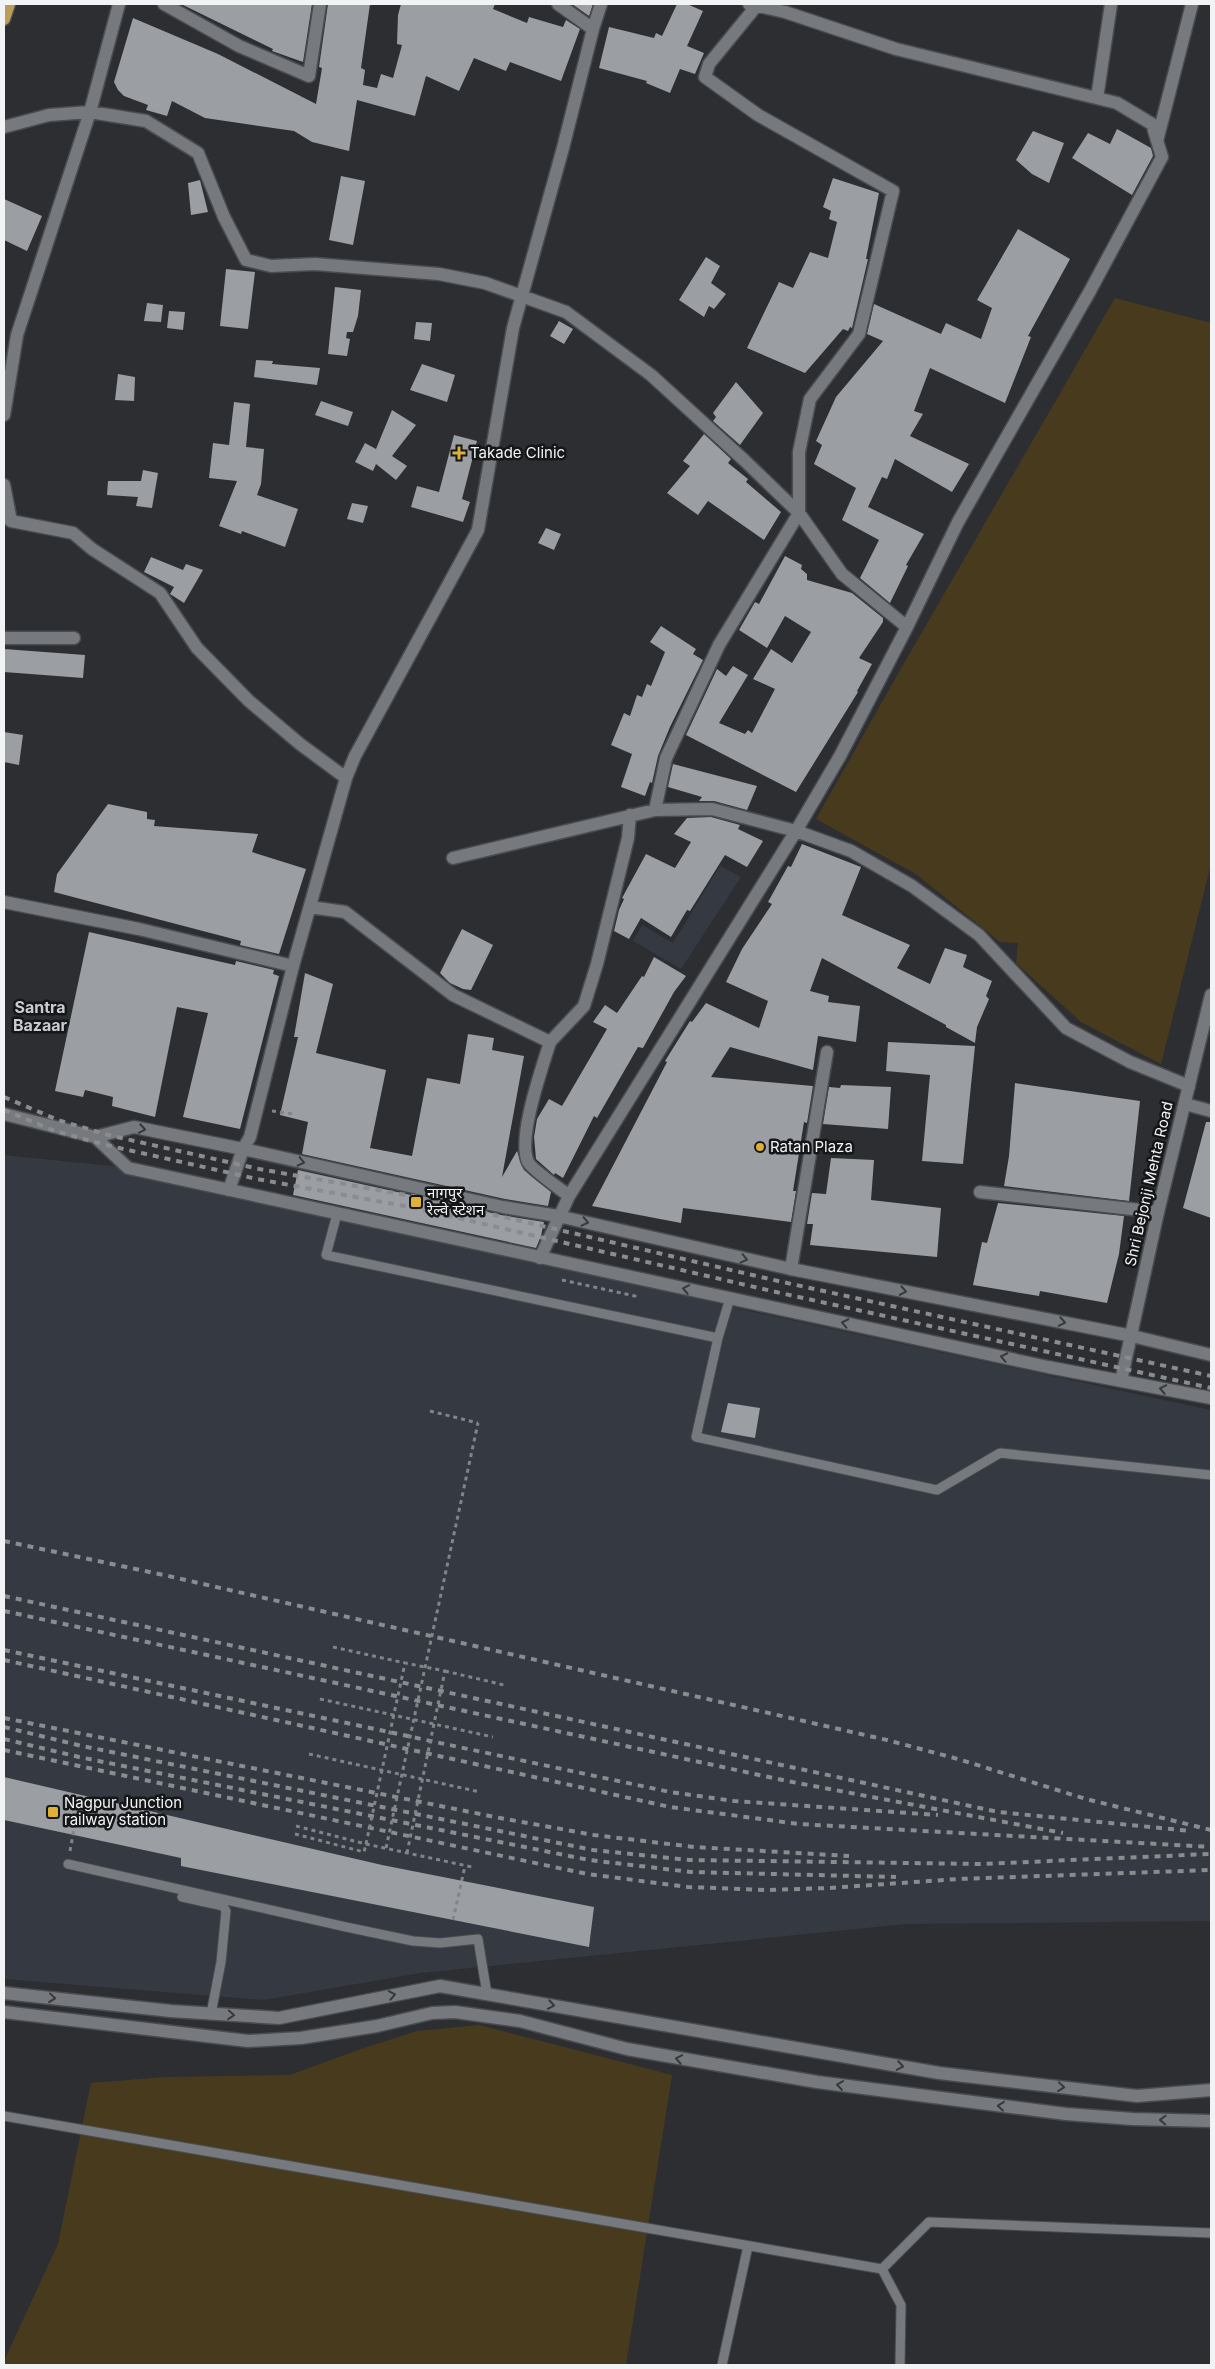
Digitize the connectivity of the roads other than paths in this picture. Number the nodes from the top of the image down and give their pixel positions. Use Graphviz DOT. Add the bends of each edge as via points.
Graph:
graph roads {
  1 [pos="9,4"];
  2 [pos="119,4"];
  3 [pos="164,4"];
  4 [pos="320,4"];
  5 [pos="558,4"];
  6 [pos="602,4"];
  7 [pos="755,4"];
  8 [pos="1111,4"];
  9 [pos="1192,4"];
  10 [pos="4,19"];
  11 [pos="593,29"];
  12 [pos="1097,98"];
  13 [pos="90,112"];
  14 [pos="4,127"];
  15 [pos="1157,141"];
  16 [pos="524,295"];
  17 [pos="4,415"];
  18 [pos="4,485"];
  19 [pos="799,513"];
  20 [pos="7,518"];
  21 [pos="907,627"];
  22 [pos="4,638"];
  23 [pos="74,638"];
  24 [pos="346,778"];
  25 [pos="655,810"];
  26 [pos="630,814"];
  27 [pos="796,831"];
  28 [pos="454,858"];
  29 [pos="4,902"];
  30 [pos="310,907"];
  31 [pos="293,966"];
  32 [pos="1211,995"];
  33 [pos="550,1042"];
  34 [pos="827,1052"];
  35 [pos="1189,1086"];
  36 [pos="1185,1104"];
  37 [pos="1211,1111"];
  38 [pos="4,1114"];
  39 [pos="94,1137"];
  40 [pos="243,1149"];
  41 [pos="229,1190"];
  42 [pos="980,1192"];
  43 [pos="569,1196"];
  44 [pos="1158,1212"];
  45 [pos="336,1214"];
  46 [pos="558,1216"];
  47 [pos="540,1258"];
  48 [pos="791,1269"];
  49 [pos="730,1298"];
  50 [pos="1132,1336"];
  51 [pos="718,1338"];
  52 [pos="1211,1355"];
  53 [pos="1121,1381"];
  54 [pos="1211,1398"];
  55 [pos="1211,1475"];
  56 [pos="68,1864"];
  57 [pos="185,1891"];
  58 [pos="4,1993"];
  59 [pos="487,1994"];
  60 [pos="4,2012"];
  61 [pos="210,2014"];
  62 [pos="1211,2090"];
  63 [pos="4,2116"];
  64 [pos="1211,2121"];
  65 [pos="1211,2233"];
  66 [pos="748,2246"];
  67 [pos="882,2269"];
  68 [pos="722,2365"];
  69 [pos="900,2365"];
  1 -- 10 [label="main road"];
  2 -- 13 [label="street"];
  3 -- 4 [label="street" via="239,46 310,76"];
  5 -- 11 [label="street"];
  6 -- 11 [label="street"];
  7 -- 12 [label="street" via="896,49"];
  7 -- 19 [label="street" via="710,64 705,77 758,115 893,191 859,334 810,400 799,452"];
  8 -- 12 [label="street"];
  9 -- 15 [label="street"];
  11 -- 16 [label="street"];
  12 -- 15 [label="street" via="1117,103 1152,124"];
  13 -- 14 [label="street" via="49,115"];
  13 -- 16 [label="street" via="146,121 198,153 246,260 271,266 315,264 439,274"];
  13 -- 17 [label="street" via="17,335"];
  15 -- 21 [label="street" via="1162,157 1090,291 958,522"];
  16 -- 19 [label="street" via="566,312 650,375"];
  16 -- 24 [label="street" via="513,328 478,530"];
  18 -- 20 [label="street"];
  19 -- 21 [label="street" via="842,574"];
  19 -- 25 [label="street" via="719,645 666,758"];
  20 -- 24 [label="street" via="73,533 160,593 197,648 249,701"];
  21 -- 27 [label="street" via="840,756"];
  22 -- 23 [label="street"];
  24 -- 30 [label="street"];
  25 -- 26 [label="street"];
  25 -- 27 [label="street" via="712,809"];
  26 -- 28 [label="street"];
  26 -- 33 [label="street" via="628,838 584,1006"];
  27 -- 35 [label="street" via="851,851 912,886 979,935 1066,1028 1130,1062"];
  27 -- 43 [label="street"];
  29 -- 31 [label="street" via="139,929"];
  30 -- 31 [label="street"];
  30 -- 33 [label="street" via="345,912 453,995"];
  31 -- 40 [label="street" via="250,1137"];
  32 -- 35 [label="street, Shri Bejonji Mehta Road"];
  33 -- 43 [label="street" via="536,1086 526,1152 529,1164"];
  34 -- 48 [label="street"];
  35 -- 36 [label="street, Shri Bejonji Mehta Road"];
  36 -- 37 [label="street"];
  36 -- 44 [label="street, Shri Bejonji Mehta Road"];
  38 -- 39 [label="street"];
  39 -- 40 [label="street, one-way" via="134,1127"];
  39 -- 41 [label="street" via="128,1168"];
  40 -- 41 [label="street"];
  40 -- 46 [label="street, one-way" via="503,1207"];
  41 -- 45 [label="street"];
  42 -- 44 [label="street"];
  43 -- 46 [label="street"];
  44 -- 50 [label="street, Shri Bejonji Mehta Road"];
  45 -- 47 [label="street"];
  45 -- 51 [label="lane" via="326,1255"];
  46 -- 47 [label="street"];
  46 -- 48 [label="street, one-way"];
  49 -- 47 [label="street, one-way"];
  48 -- 50 [label="street, one-way"];
  49 -- 51 [label="lane"];
  53 -- 49 [label="street, one-way"];
  50 -- 52 [label="street"];
  50 -- 53 [label="street, Shri Bejonji Mehta Road"];
  51 -- 55 [label="lane" via="696,1437 937,1490 1000,1453"];
  54 -- 53 [label="street, one-way"];
  56 -- 57 [label="lane"];
  57 -- 59 [label="lane" via="412,1941 440,1943 478,1939"];
  57 -- 61 [label="lane" via="182,1897 223,1906 226,1911 221,1962"];
  58 -- 61 [label="street, one-way"];
  61 -- 59 [label="street, one-way" via="279,2018 440,1986"];
  59 -- 62 [label="street, one-way" via="939,2073 1137,2096"];
  64 -- 60 [label="street, one-way" via="1066,2114 817,2082 627,2049 520,2021 455,2012 432,2013 301,2038 248,2041"];
  63 -- 66 [label="lane"];
  65 -- 67 [label="lane" via="929,2222"];
  66 -- 67 [label="lane"];
  66 -- 68 [label="lane"];
  67 -- 69 [label="lane" via="901,2305"];
}
